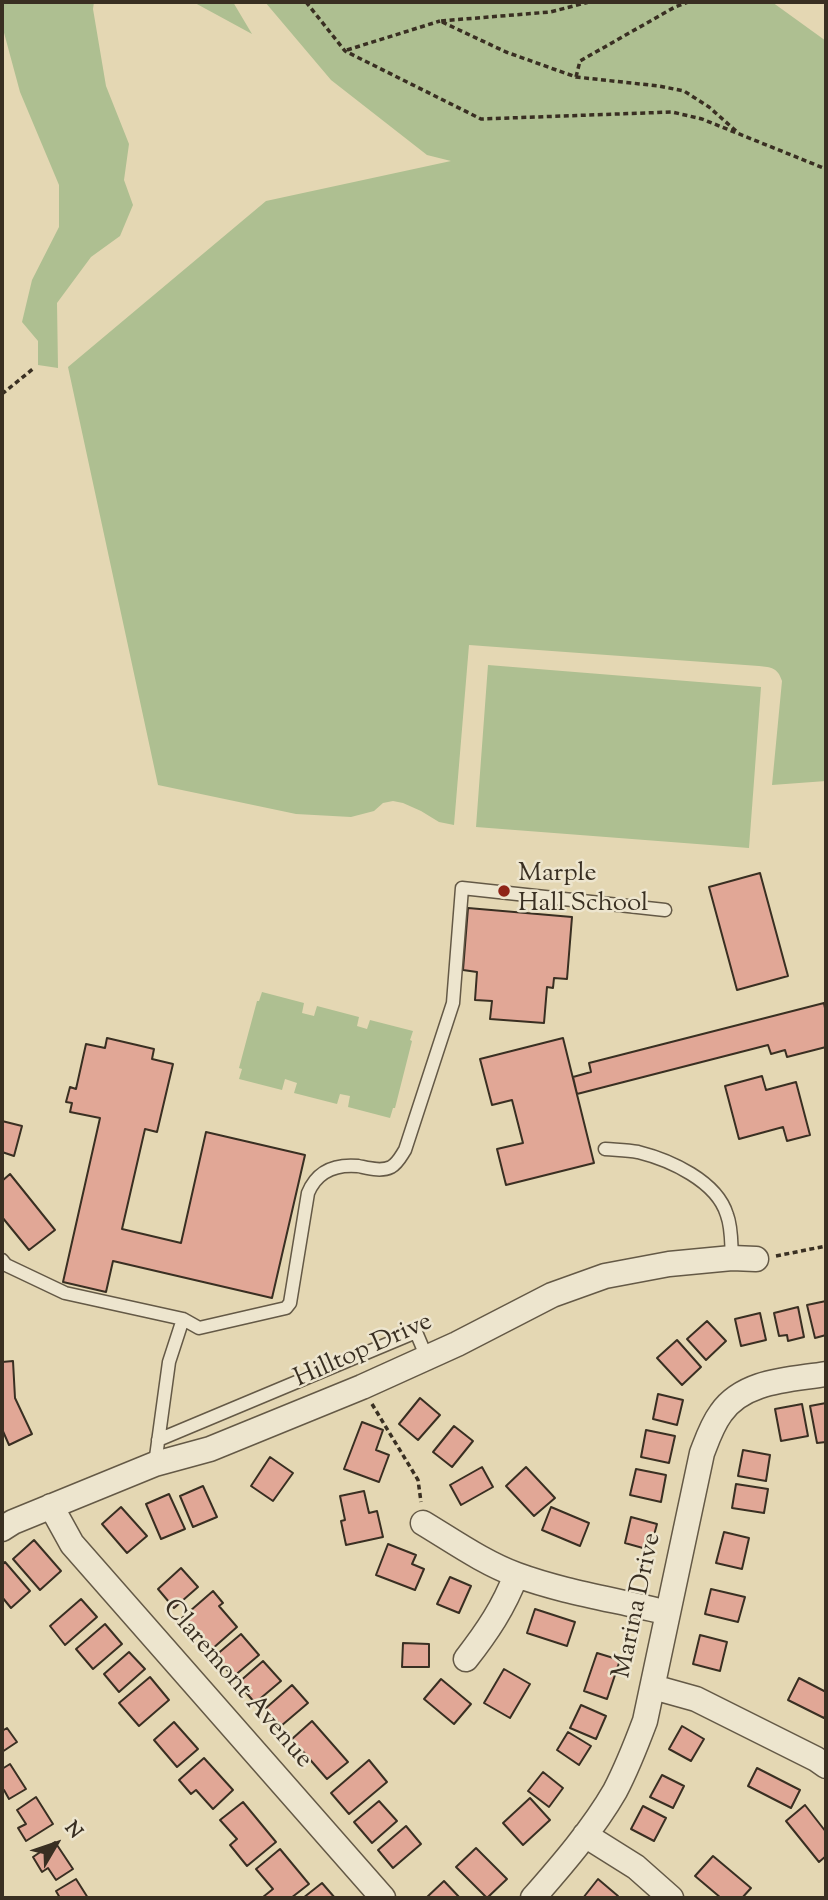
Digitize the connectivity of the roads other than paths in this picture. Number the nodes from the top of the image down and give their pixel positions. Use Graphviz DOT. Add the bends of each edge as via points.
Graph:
graph roads {
  1 [pos="665,910"];
  2 [pos="605,1149"];
  3 [pos="744,1259"];
  4 [pos="2,1260"];
  5 [pos="183,1319"];
  6 [pos="426,1358"];
  7 [pos="826,1374"];
  8 [pos="156,1452"];
  9 [pos="51,1506"];
  10 [pos="419,1520"];
  11 [pos="2,1529"];
  12 [pos="516,1575"];
  13 [pos="668,1613"];
  14 [pos="466,1659"];
  15 [pos="653,1687"];
  16 [pos="826,1766"];
  17 [pos="585,1835"];
  18 [pos="383,1898"];
  19 [pos="533,1898"];
  20 [pos="671,1898"];
  1 -- 5 [label="lane" via="462,888 452,1010 399,1160 381,1169 330,1169 313,1180 286,1308 199,1328"];
  2 -- 3 [label="lane" via="673,1164 705,1183 720,1198"];
  3 -- 6 [label="street, Hilltop Drive" via="670,1264 606,1276 552,1295"];
  4 -- 5 [label="lane" via="65,1293"];
  5 -- 8 [label="lane" via="169,1362"];
  6 -- 8 [label="street, Hilltop Drive" via="210,1449"];
  6 -- 8 [label="lane" via="415,1332"];
  7 -- 13 [label="street, Marina Drive" via="752,1388 721,1413 702,1453"];
  8 -- 9 [label="street, Hilltop Drive" via="112,1483"];
  9 -- 11 [label="street, Hilltop Drive"];
  9 -- 18 [label="street, Claremont Avenue" via="72,1544"];
  10 -- 12 [label="street"];
  12 -- 13 [label="street"];
  12 -- 14 [label="street" via="496,1619"];
  13 -- 15 [label="street, Marina Drive"];
  15 -- 16 [label="street" via="696,1699"];
  15 -- 17 [label="street, Marina Drive" via="634,1753"];
  17 -- 19 [label="street, Marina Drive"];
  17 -- 20 [label="street" via="636,1867"];
}
